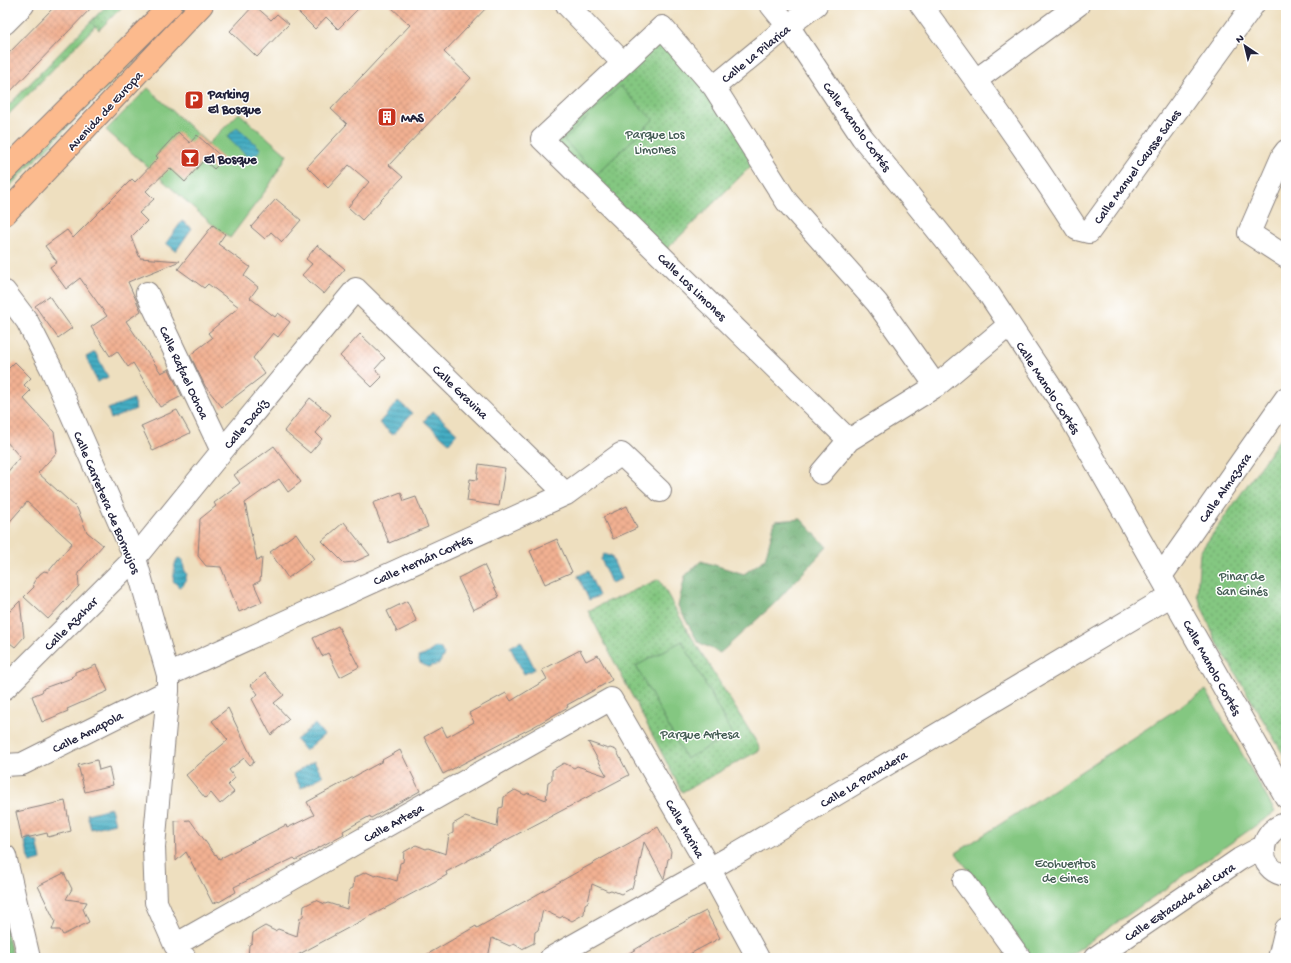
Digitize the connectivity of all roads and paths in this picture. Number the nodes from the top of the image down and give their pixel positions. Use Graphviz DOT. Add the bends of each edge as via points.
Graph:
graph roads {
  1 [pos="23,5"];
  2 [pos="171,5"];
  3 [pos="202,5"];
  4 [pos="566,5"];
  5 [pos="771,5"];
  6 [pos="816,5"];
  7 [pos="921,5"];
  8 [pos="1078,5"];
  9 [pos="1253,5"];
  10 [pos="5,23"];
  11 [pos="788,26"];
  12 [pos="623,63"];
  13 [pos="976,80"];
  14 [pos="714,87"];
  15 [pos="1286,151"];
  16 [pos="6,170"];
  17 [pos="5,214"];
  18 [pos="1286,257"];
  19 [pos="356,289"];
  20 [pos="5,292"];
  21 [pos="147,293"];
  22 [pos="1009,325"];
  23 [pos="936,386"];
  24 [pos="1286,398"];
  25 [pos="850,440"];
  26 [pos="222,451"];
  27 [pos="821,473"];
  28 [pos="660,491"];
  29 [pos="566,494"];
  30 [pos="135,558"];
  31 [pos="1162,576"];
  32 [pos="1172,594"];
  33 [pos="168,683"];
  34 [pos="5,688"];
  35 [pos="611,699"];
  36 [pos="5,765"];
  37 [pos="1286,797"];
  38 [pos="1286,824"];
  39 [pos="1264,846"];
  40 [pos="5,856"];
  41 [pos="709,868"];
  42 [pos="1286,875"];
  43 [pos="964,881"];
  44 [pos="1286,929"];
  45 [pos="180,952"];
  46 [pos="29,958"];
  47 [pos="551,958"];
  48 [pos="758,958"];
  49 [pos="1020,958"];
  50 [pos="1095,958"];
  51 [pos="1279,958"];
  1 -- 10 [label="street"];
  2 -- 16 [label="main road, Avenida de Europa"];
  3 -- 17 [label="main road, Avenida de Europa"];
  4 -- 12 [label="street"];
  5 -- 11 [label="street, Calle Manolo Cortés"];
  6 -- 11 [label="street, Calle La Pilarica"];
  7 -- 13 [label="street, Calle Manuel Causse Sales"];
  8 -- 13 [label="street"];
  9 -- 13 [label="street, Calle Manuel Causse Sales" via="1088,232 1077,230"];
  11 -- 14 [label="street, Calle La Pilarica"];
  11 -- 22 [label="street, Calle Manolo Cortés" via="862,137 989,294"];
  12 -- 14 [label="street, Calle Los Limones" via="662,28"];
  12 -- 25 [label="street, Calle Los Limones" via="542,139"];
  14 -- 23 [label="street, Calle Los Limones" via="788,202 877,303"];
  15 -- 18 [label="street" via="1249,233"];
  19 -- 26 [label="street, Calle Daoíz"];
  19 -- 29 [label="street, Calle Gravina"];
  20 -- 30 [label="street, Calle Carretera de Bormujos" via="27,321 52,370"];
  21 -- 26 [label="street, Calle Rafael Ochoa"];
  22 -- 23 [label="street"];
  22 -- 31 [label="street, Calle Manolo Cortés" via="1068,413"];
  23 -- 25 [label="street"];
  24 -- 31 [label="street, Calle Almazara"];
  25 -- 27 [label="street"];
  26 -- 30 [label="street, Calle Daoíz"];
  28 -- 29 [label="street, Calle Hernán Cortés" via="621,454"];
  29 -- 33 [label="street, Calle Hernán Cortés"];
  30 -- 33 [label="street, Calle Carretera de Bormujos"];
  30 -- 34 [label="street, Calle Azahar"];
  31 -- 32 [label="street, Calle Manolo Cortés"];
  32 -- 37 [label="street, Calle Manolo Cortés"];
  32 -- 41 [label="street, Calle La Panadera"];
  33 -- 36 [label="street, Calle Amapola" via="22,764"];
  33 -- 45 [label="street, Calle Carretera de Bormujos" via="154,847 156,902"];
  35 -- 41 [label="street, Calle Harina"];
  35 -- 45 [label="street, Calle Artesa"];
  38 -- 39 [label="street" via="1271,832"];
  39 -- 42 [label="street" via="1267,864 1281,875"];
  39 -- 50 [label="street, Calle Estacada del Cura" via="1240,859"];
  40 -- 46 [label="street"];
  41 -- 47 [label="street, Calle La Panadera"];
  41 -- 48 [label="street, Calle Harina"];
  43 -- 49 [label="street"];
  44 -- 51 [label="street"];
}
